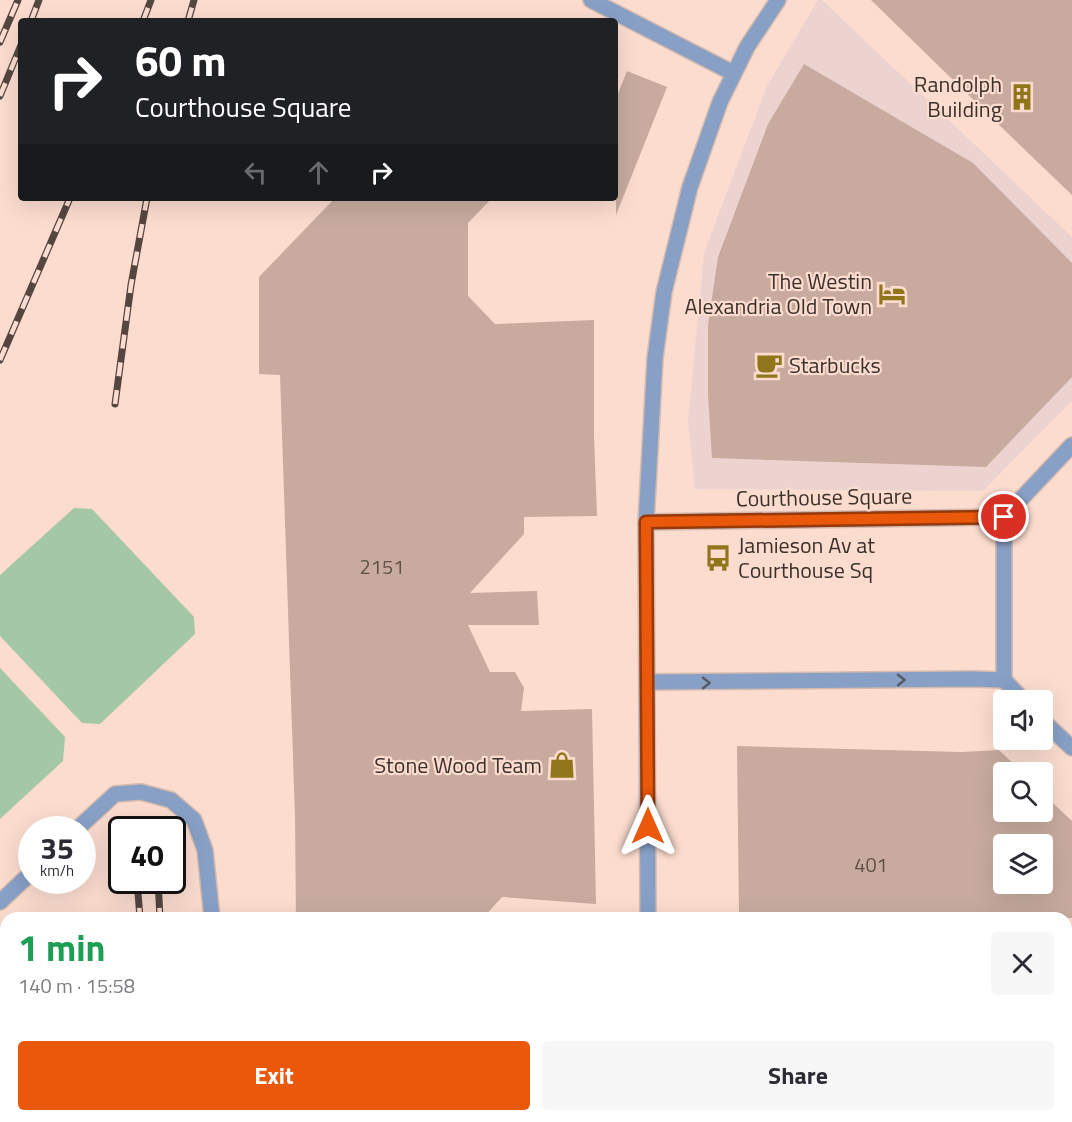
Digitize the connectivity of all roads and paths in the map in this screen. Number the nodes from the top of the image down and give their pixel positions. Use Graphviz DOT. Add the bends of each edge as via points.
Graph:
graph roads {
  1 [pos="591,0"];
  2 [pos="778,0"];
  3 [pos="733,73"];
  4 [pos="1072,445"];
  5 [pos="1004,517"];
  6 [pos="646,522"];
  7 [pos="1004,680"];
  8 [pos="647,682"];
  9 [pos="1014,690"];
  10 [pos="1053,730"];
  11 [pos="1072,748"];
  12 [pos="91,816"];
  13 [pos="18,885"];
  14 [pos="0,902"];
  15 [pos="211,912"];
  16 [pos="648,912"];
  1 -- 3 [label="street"];
  2 -- 3 [label="street"];
  3 -- 6 [label="street" via="690,187 664,292 655,358"];
  4 -- 5 [label="street"];
  5 -- 6 [label="street, Courthouse Square"];
  5 -- 7 [label="street"];
  6 -- 8 [label="street"];
  8 -- 7 [label="street, one-way"];
  7 -- 9 [label="street"];
  8 -- 16 [label="street"];
  10 -- 11 [label="street"];
  12 -- 15 [label="street" via="115,794 141,792 171,800 194,820 205,850"];
  13 -- 14 [label="street"];
}
